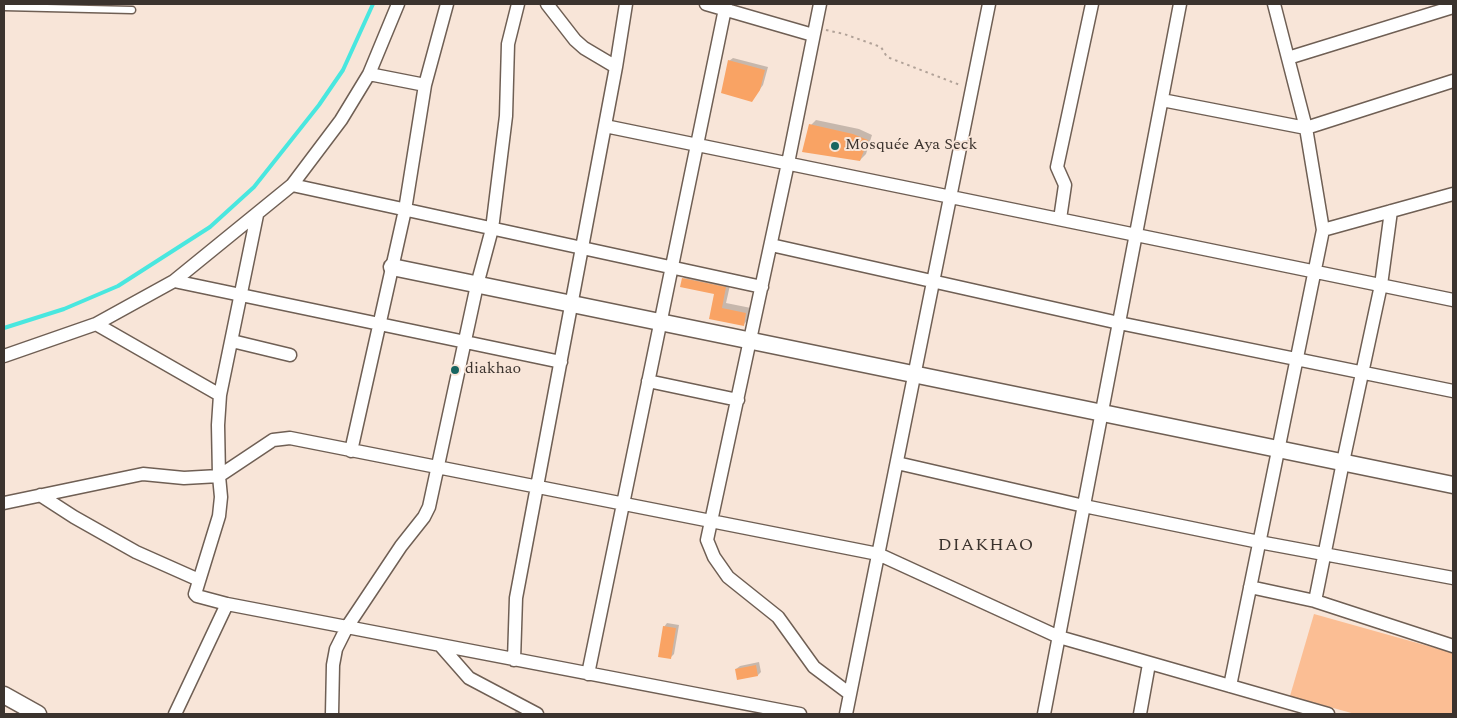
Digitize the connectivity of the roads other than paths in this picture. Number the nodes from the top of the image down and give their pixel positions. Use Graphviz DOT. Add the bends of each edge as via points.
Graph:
graph roads {
  1 [pos="398,4"];
  2 [pos="447,4"];
  3 [pos="518,4"];
  4 [pos="547,4"];
  5 [pos="626,4"];
  6 [pos="706,4"];
  7 [pos="820,4"];
  8 [pos="989,4"];
  9 [pos="1092,4"];
  10 [pos="1180,4"];
  11 [pos="1274,4"];
  12 [pos="4,7"];
  13 [pos="726,7"];
  14 [pos="1453,7"];
  15 [pos="132,10"];
  16 [pos="814,31"];
  17 [pos="1288,58"];
  18 [pos="616,67"];
  19 [pos="369,74"];
  20 [pos="1453,80"];
  21 [pos="425,85"];
  22 [pos="1162,100"];
  23 [pos="605,126"];
  24 [pos="1306,128"];
  25 [pos="697,144"];
  26 [pos="788,163"];
  27 [pos="292,186"];
  28 [pos="950,196"];
  29 [pos="1451,196"];
  30 [pos="405,210"];
  31 [pos="1391,211"];
  32 [pos="258,215"];
  33 [pos="1060,219"];
  34 [pos="492,229"];
  35 [pos="1323,230"];
  36 [pos="1136,235"];
  37 [pos="771,245"];
  38 [pos="582,248"];
  39 [pos="392,267"];
  40 [pos="672,268"];
  41 [pos="1315,271"];
  42 [pos="174,281"];
  43 [pos="933,282"];
  44 [pos="477,285"];
  45 [pos="1382,285"];
  46 [pos="762,287"];
  47 [pos="242,295"];
  48 [pos="1453,300"];
  49 [pos="572,304"];
  50 [pos="660,322"];
  51 [pos="1119,323"];
  52 [pos="96,324"];
  53 [pos="379,324"];
  54 [pos="232,341"];
  55 [pos="750,341"];
  56 [pos="465,342"];
  57 [pos="290,355"];
  58 [pos="4,356"];
  59 [pos="1297,360"];
  60 [pos="560,362"];
  61 [pos="1362,373"];
  62 [pos="915,374"];
  63 [pos="648,381"];
  64 [pos="1453,391"];
  65 [pos="220,395"];
  66 [pos="738,400"];
  67 [pos="1102,413"];
  68 [pos="1278,449"];
  69 [pos="351,451"];
  70 [pos="1343,462"];
  71 [pos="897,463"];
  72 [pos="438,468"];
  73 [pos="218,476"];
  74 [pos="1453,485"];
  75 [pos="537,487"];
  76 [pos="40,495"];
  77 [pos="4,503"];
  78 [pos="623,504"];
  79 [pos="1084,506"];
  80 [pos="710,521"];
  81 [pos="1259,542"];
  82 [pos="878,554"];
  83 [pos="1325,554"];
  84 [pos="1453,578"];
  85 [pos="199,580"];
  86 [pos="1250,587"];
  87 [pos="1315,601"];
  88 [pos="227,604"];
  89 [pos="347,627"];
  90 [pos="1059,637"];
  91 [pos="440,645"];
  92 [pos="1453,646"];
  93 [pos="514,660"];
  94 [pos="1149,664"];
  95 [pos="588,674"];
  96 [pos="1230,686"];
  97 [pos="850,694"];
  98 [pos="4,695"];
  99 [pos="38,714"];
  100 [pos="175,714"];
  101 [pos="332,714"];
  102 [pos="537,714"];
  103 [pos="800,714"];
  104 [pos="846,714"];
  105 [pos="1044,714"];
  106 [pos="1140,714"];
  107 [pos="1328,714"];
  1 -- 19 [label="street"];
  2 -- 21 [label="street"];
  3 -- 34 [label="street" via="508,44 506,116"];
  4 -- 18 [label="street" via="575,40"];
  5 -- 18 [label="street"];
  6 -- 13 [label="street"];
  7 -- 16 [label="street"];
  8 -- 28 [label="street"];
  9 -- 33 [label="street" via="1057,167 1066,184"];
  10 -- 22 [label="street"];
  11 -- 17 [label="street"];
  12 -- 15 [label="lane"];
  13 -- 16 [label="street"];
  13 -- 25 [label="street"];
  14 -- 17 [label="street"];
  16 -- 26 [label="street"];
  17 -- 24 [label="street"];
  18 -- 23 [label="street"];
  19 -- 21 [label="street"];
  19 -- 27 [label="street" via="341,120"];
  20 -- 24 [label="street"];
  21 -- 30 [label="street"];
  22 -- 24 [label="street"];
  22 -- 36 [label="street"];
  23 -- 25 [label="street"];
  23 -- 38 [label="street"];
  24 -- 35 [label="street"];
  25 -- 26 [label="street"];
  25 -- 40 [label="street"];
  26 -- 28 [label="street"];
  26 -- 37 [label="street"];
  27 -- 30 [label="street"];
  27 -- 32 [label="street"];
  28 -- 33 [label="street"];
  28 -- 43 [label="street"];
  29 -- 31 [label="street"];
  30 -- 34 [label="street"];
  30 -- 39 [label="street"];
  31 -- 35 [label="street"];
  31 -- 45 [label="street"];
  32 -- 42 [label="street"];
  32 -- 47 [label="street"];
  33 -- 36 [label="street"];
  34 -- 38 [label="street"];
  34 -- 44 [label="street"];
  35 -- 41 [label="street"];
  36 -- 41 [label="street"];
  36 -- 51 [label="street"];
  37 -- 43 [label="street"];
  37 -- 46 [label="street"];
  38 -- 40 [label="street"];
  38 -- 49 [label="street"];
  39 -- 44 [label="street"];
  39 -- 53 [label="street"];
  40 -- 46 [label="street"];
  40 -- 50 [label="street"];
  41 -- 45 [label="street"];
  41 -- 59 [label="street"];
  42 -- 47 [label="street"];
  42 -- 52 [label="street"];
  43 -- 51 [label="street"];
  43 -- 62 [label="street"];
  44 -- 49 [label="street"];
  44 -- 56 [label="street"];
  45 -- 48 [label="street"];
  45 -- 61 [label="street"];
  46 -- 55 [label="street"];
  47 -- 53 [label="street"];
  47 -- 54 [label="street"];
  49 -- 50 [label="street"];
  49 -- 60 [label="street"];
  50 -- 55 [label="street"];
  50 -- 63 [label="street"];
  51 -- 59 [label="street"];
  51 -- 67 [label="street"];
  52 -- 58 [label="street"];
  52 -- 65 [label="street"];
  53 -- 56 [label="street"];
  53 -- 69 [label="street"];
  54 -- 57 [label="street"];
  54 -- 65 [label="street"];
  55 -- 62 [label="street"];
  55 -- 66 [label="street"];
  56 -- 60 [label="street"];
  56 -- 72 [label="street"];
  59 -- 61 [label="street"];
  59 -- 68 [label="street"];
  60 -- 75 [label="street"];
  61 -- 64 [label="street"];
  61 -- 70 [label="street"];
  62 -- 67 [label="street"];
  62 -- 71 [label="street"];
  63 -- 66 [label="street"];
  63 -- 78 [label="street"];
  65 -- 73 [label="street"];
  66 -- 80 [label="street"];
  67 -- 68 [label="street"];
  67 -- 79 [label="street"];
  68 -- 70 [label="street"];
  68 -- 81 [label="street"];
  69 -- 72 [label="street"];
  69 -- 73 [label="street" via="290,438 273,440"];
  70 -- 74 [label="street"];
  70 -- 83 [label="street"];
  71 -- 79 [label="street"];
  71 -- 82 [label="street"];
  72 -- 75 [label="street"];
  72 -- 89 [label="street" via="424,517"];
  73 -- 76 [label="street" via="184,478 143,474"];
  73 -- 85 [label="street" via="220,516"];
  75 -- 78 [label="street"];
  75 -- 93 [label="street" via="516,598"];
  76 -- 77 [label="street"];
  76 -- 85 [label="street" via="136,552"];
  78 -- 80 [label="street"];
  78 -- 95 [label="street"];
  79 -- 81 [label="street"];
  79 -- 90 [label="street"];
  80 -- 82 [label="street"];
  80 -- 97 [label="street" via="708,540 714,557 728,577 778,617 814,667"];
  81 -- 83 [label="street"];
  81 -- 86 [label="street"];
  82 -- 90 [label="street"];
  82 -- 97 [label="street"];
  83 -- 84 [label="street"];
  83 -- 87 [label="street"];
  85 -- 88 [label="street" via="194,594"];
  86 -- 87 [label="street"];
  86 -- 96 [label="street"];
  87 -- 92 [label="street"];
  88 -- 89 [label="street"];
  88 -- 100 [label="street"];
  89 -- 91 [label="street"];
  89 -- 101 [label="street" via="336,649 333,665"];
  90 -- 94 [label="street"];
  90 -- 105 [label="street"];
  91 -- 93 [label="street"];
  91 -- 102 [label="street" via="469,678"];
  93 -- 95 [label="street"];
  94 -- 96 [label="street"];
  94 -- 106 [label="street"];
  95 -- 103 [label="street"];
  96 -- 107 [label="street"];
  97 -- 104 [label="street"];
  98 -- 99 [label="street"];
}
